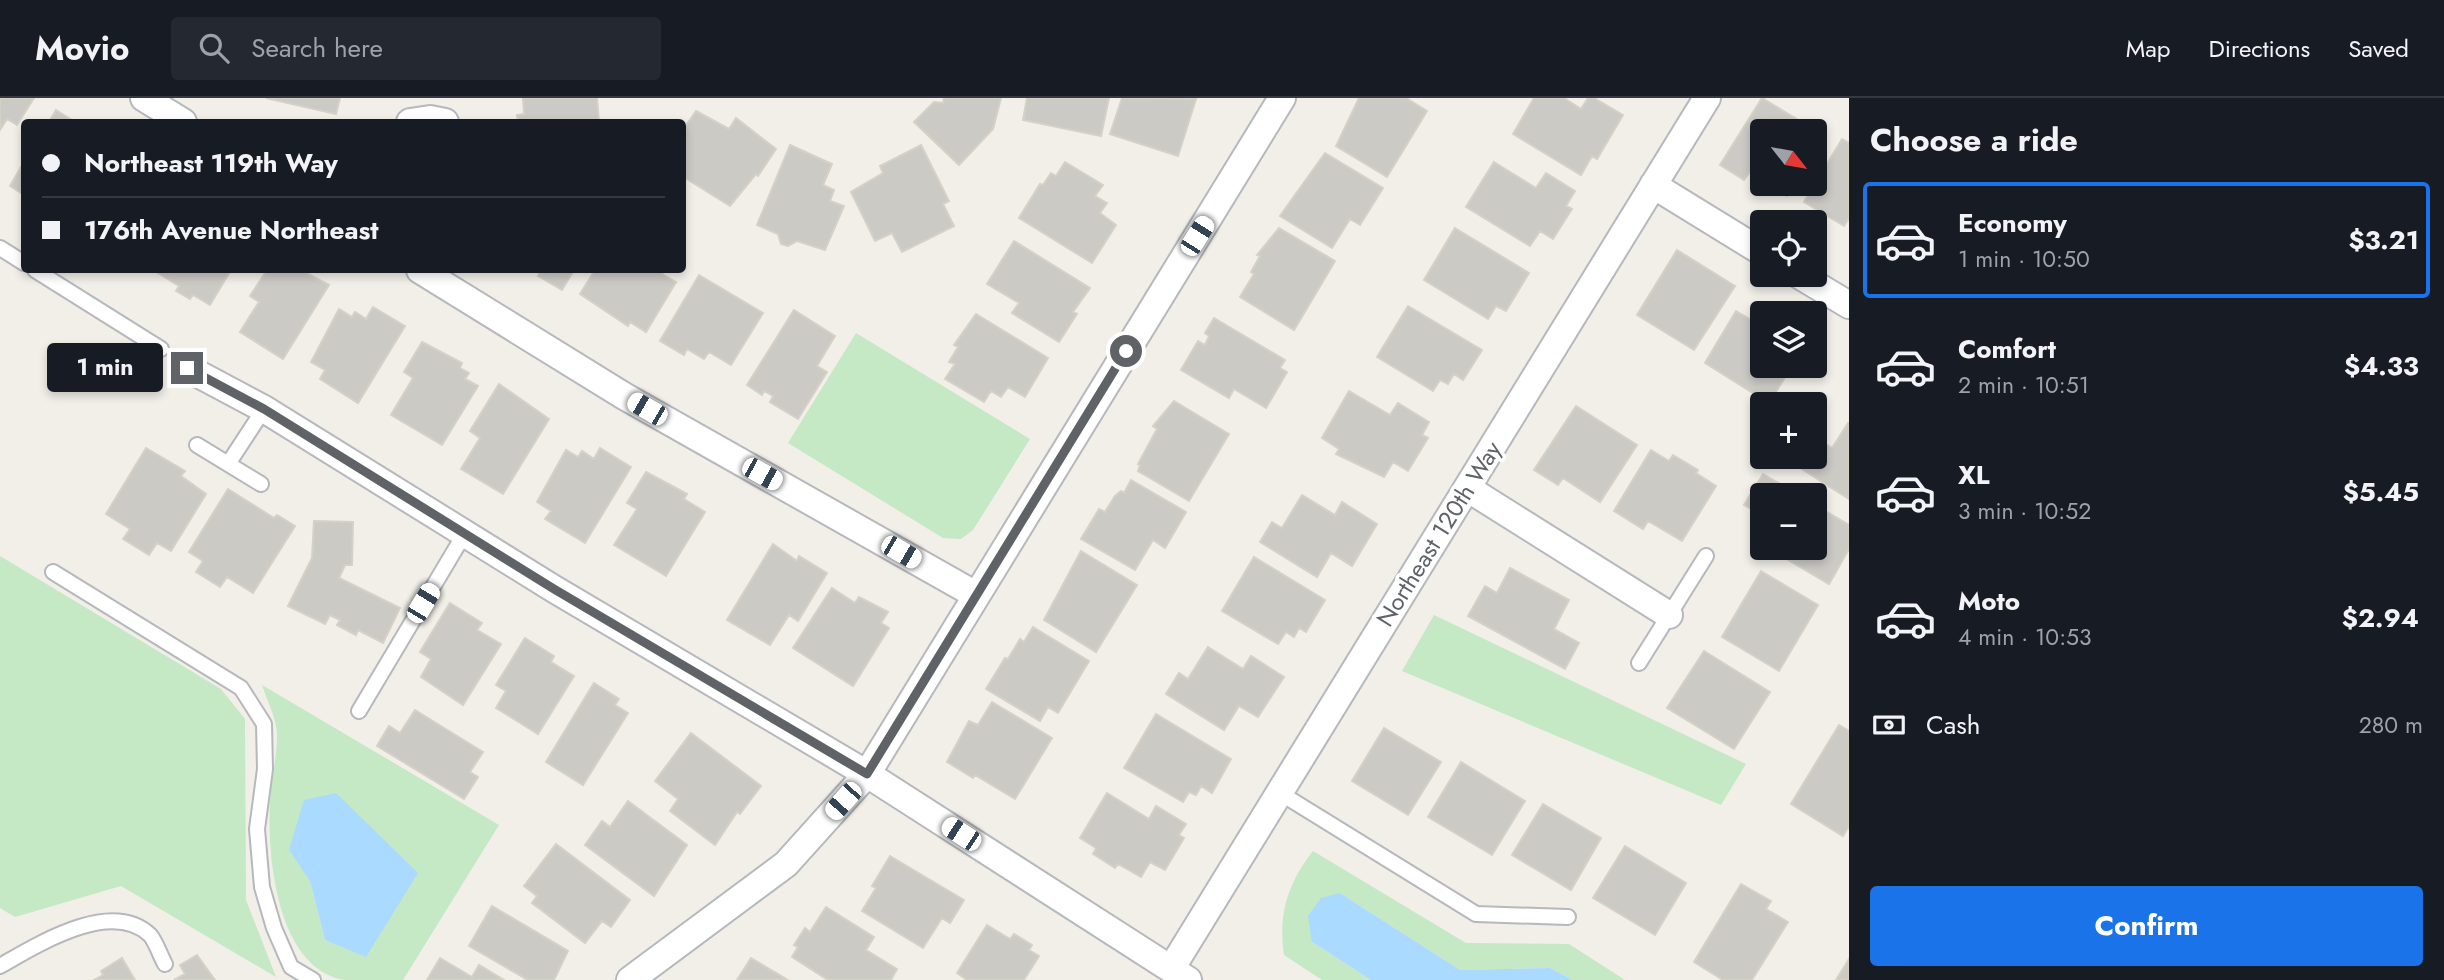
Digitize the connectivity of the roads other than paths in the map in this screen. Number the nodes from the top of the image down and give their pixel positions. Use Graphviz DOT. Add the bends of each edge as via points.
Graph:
graph roads {
  1 [pos="144,98"];
  2 [pos="1282,98"];
  3 [pos="1707,98"];
  4 [pos="178,119"];
  5 [pos="1653,185"];
  6 [pos="1750,245"];
  7 [pos="0,248"];
  8 [pos="21,261"];
  9 [pos="40,273"];
  10 [pos="425,273"];
  11 [pos="1819,287"];
  12 [pos="1849,305"];
  13 [pos="161,349"];
  14 [pos="187,368"];
  15 [pos="264,409"];
  16 [pos="197,445"];
  17 [pos="228,464"];
  18 [pos="261,484"];
  19 [pos="1467,488"];
  20 [pos="465,533"];
  21 [pos="1706,556"];
  22 [pos="53,572"];
  23 [pos="976,595"];
  24 [pos="1669,615"];
  25 [pos="1639,663"];
  26 [pos="359,711"];
  27 [pos="867,774"];
  28 [pos="1280,793"];
  29 [pos="1568,917"];
  30 [pos="165,964"];
  31 [pos="0,966"];
  32 [pos="1180,975"];
  33 [pos="313,980"];
  34 [pos="631,980"];
  1 -- 4 [label="street"];
  2 -- 23 [label="street"];
  3 -- 5 [label="street, Northeast 120th Way"];
  5 -- 6 [label="street"];
  5 -- 19 [label="street, Northeast 120th Way"];
  7 -- 8 [label="lane"];
  9 -- 13 [label="lane"];
  10 -- 23 [label="street" via="624,396"];
  11 -- 12 [label="street"];
  14 -- 15 [label="street"];
  15 -- 17 [label="lane"];
  15 -- 20 [label="street"];
  16 -- 17 [label="lane"];
  17 -- 18 [label="lane"];
  19 -- 24 [label="street"];
  19 -- 28 [label="street, Northeast 120th Way"];
  20 -- 26 [label="lane"];
  20 -- 27 [label="street"];
  21 -- 24 [label="lane"];
  22 -- 33 [label="lane" via="241,688 264,724 265,769 257,829 262,887 291,967"];
  23 -- 27 [label="street"];
  24 -- 25 [label="lane"];
  27 -- 32 [label="street"];
  27 -- 34 [label="street" via="786,864"];
  28 -- 29 [label="lane" via="1476,914"];
  28 -- 32 [label="street, Northeast 120th Way"];
  30 -- 31 [label="lane" via="151,936 129,921 92,923 45,941"];
}
